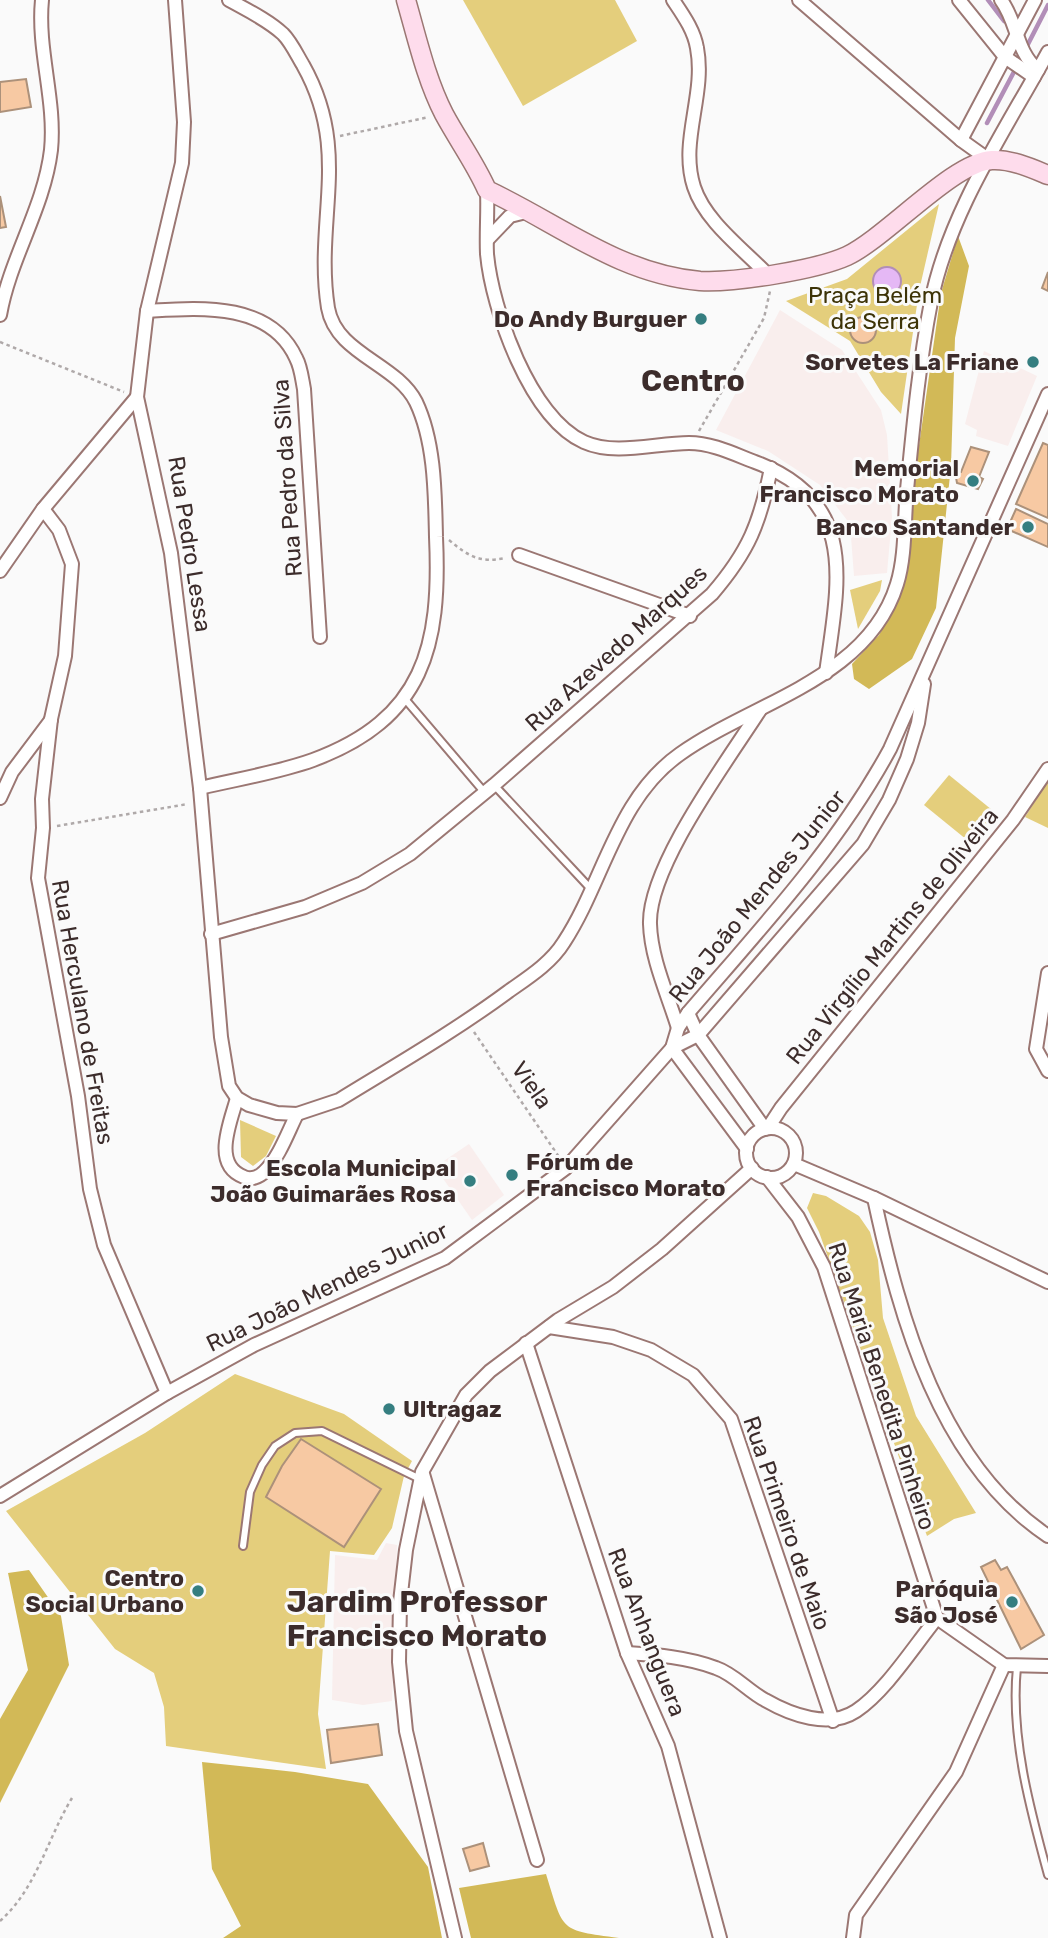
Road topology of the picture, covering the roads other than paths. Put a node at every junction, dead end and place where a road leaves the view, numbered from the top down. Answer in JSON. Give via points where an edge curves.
{"nodes":[{"id":1,"x":42,"y":0,"type":"edge"},
{"id":2,"x":175,"y":0,"type":"edge"},
{"id":3,"x":229,"y":0,"type":"edge"},
{"id":4,"x":406,"y":0,"type":"edge"},
{"id":5,"x":673,"y":0,"type":"edge"},
{"id":6,"x":799,"y":0,"type":"edge"},
{"id":7,"x":959,"y":0,"type":"edge"},
{"id":8,"x":1002,"y":0,"type":"edge"},
{"id":9,"x":1035,"y":0,"type":"edge"},
{"id":10,"x":1017,"y":33,"type":"junction"},
{"id":11,"x":1048,"y":52,"type":"edge"},
{"id":12,"x":1005,"y":57,"type":"junction"},
{"id":13,"x":1036,"y":74,"type":"junction"},
{"id":14,"x":961,"y":140,"type":"junction"},
{"id":15,"x":989,"y":160,"type":"junction"},
{"id":16,"x":1048,"y":175,"type":"edge"},
{"id":17,"x":487,"y":190,"type":"junction"},
{"id":18,"x":532,"y":211,"type":"junction"},
{"id":19,"x":488,"y":239,"type":"junction"},
{"id":20,"x":771,"y":273,"type":"junction"},
{"id":21,"x":2,"y":287,"type":"edge"},
{"id":22,"x":147,"y":311,"type":"junction"},
{"id":23,"x":0,"y":315,"type":"edge"},
{"id":24,"x":1048,"y":394,"type":"edge"},
{"id":25,"x":136,"y":397,"type":"junction"},
{"id":26,"x":771,"y":468,"type":"junction"},
{"id":27,"x":43,"y":509,"type":"junction"},
{"id":28,"x":519,"y":555,"type":"road end"},
{"id":29,"x":2,"y":565,"type":"edge"},
{"id":30,"x":690,"y":616,"type":"junction"},
{"id":31,"x":320,"y":637,"type":"dead end"},
{"id":32,"x":927,"y":666,"type":"junction"},
{"id":33,"x":826,"y":673,"type":"junction"},
{"id":34,"x":405,"y":699,"type":"junction"},
{"id":35,"x":762,"y":707,"type":"junction"},
{"id":36,"x":51,"y":719,"type":"junction"},
{"id":37,"x":1048,"y":769,"type":"edge"},
{"id":38,"x":489,"y":789,"type":"junction"},
{"id":39,"x":201,"y":795,"type":"junction"},
{"id":40,"x":0,"y":798,"type":"edge"},
{"id":41,"x":590,"y":888,"type":"junction"},
{"id":42,"x":211,"y":934,"type":"junction"},
{"id":43,"x":1048,"y":973,"type":"edge"},
{"id":44,"x":688,"y":1013,"type":"junction"},
{"id":45,"x":678,"y":1028,"type":"junction"},
{"id":46,"x":698,"y":1035,"type":"junction"},
{"id":47,"x":672,"y":1048,"type":"junction"},
{"id":48,"x":1048,"y":1071,"type":"edge"},
{"id":49,"x":237,"y":1098,"type":"junction"},
{"id":50,"x":297,"y":1114,"type":"junction"},
{"id":51,"x":766,"y":1129,"type":"junction"},
{"id":52,"x":747,"y":1149,"type":"junction"},
{"id":53,"x":794,"y":1164,"type":"junction"},
{"id":54,"x":752,"y":1168,"type":"junction"},
{"id":55,"x":767,"y":1177,"type":"junction"},
{"id":56,"x":874,"y":1198,"type":"junction"},
{"id":57,"x":1048,"y":1282,"type":"edge"},
{"id":58,"x":550,"y":1327,"type":"junction"},
{"id":59,"x":526,"y":1343,"type":"junction"},
{"id":60,"x":167,"y":1393,"type":"junction"},
{"id":61,"x":421,"y":1475,"type":"junction"},
{"id":62,"x":0,"y":1496,"type":"edge"},
{"id":63,"x":1048,"y":1536,"type":"edge"},
{"id":64,"x":243,"y":1546,"type":"dead end"},
{"id":65,"x":937,"y":1618,"type":"junction"},
{"id":66,"x":627,"y":1653,"type":"junction"},
{"id":67,"x":1011,"y":1666,"type":"junction"},
{"id":68,"x":1048,"y":1666,"type":"edge"},
{"id":69,"x":833,"y":1721,"type":"junction"},
{"id":70,"x":537,"y":1860,"type":"dead end"},
{"id":71,"x":1048,"y":1875,"type":"edge"},
{"id":72,"x":455,"y":1938,"type":"edge"},
{"id":73,"x":720,"y":1938,"type":"edge"},
{"id":74,"x":853,"y":1938,"type":"edge"}],
"edges":[{"from":1,"to":21,"type":"street","via":[[51,150],[38,199]]},
{"from":2,"to":22,"type":"street","name":"Rua Pedro Lessa","via":[[184,122],[182,163]]},
{"from":3,"to":34,"type":"street","via":[[283,34],[313,83],[330,138],[325,232],[328,310],[340,334],[396,377],[415,401],[425,429],[436,526],[437,609],[420,673]]},
{"from":4,"to":17,"type":"main road","via":[[444,113]]},
{"from":5,"to":20,"type":"street","via":[[693,32],[698,50],[688,156],[695,189],[711,215]]},
{"from":6,"to":14,"type":"street"},
{"from":7,"to":12,"type":"street"},
{"from":8,"to":10,"type":"street"},
{"from":9,"to":10,"type":"street"},
{"from":10,"to":12,"type":"street"},
{"from":10,"to":13,"type":"street"},
{"from":11,"to":13,"type":"street"},
{"from":12,"to":13,"type":"street"},
{"from":12,"to":14,"type":"street"},
{"from":13,"to":15,"type":"street"},
{"from":14,"to":15,"type":"street"},
{"from":15,"to":16,"type":"main road","via":[[1007,160]]},
{"from":15,"to":20,"type":"main road","via":[[958,174],[846,256]]},
{"from":15,"to":33,"type":"street","via":[[955,228],[931,303],[898,582],[885,614],[864,641]]},
{"from":17,"to":18,"type":"main road"},
{"from":17,"to":19,"type":"street"},
{"from":18,"to":19,"type":"street","via":[[510,216]]},
{"from":18,"to":20,"type":"main road","via":[[621,262],[668,276],[726,281]]},
{"from":19,"to":26,"type":"street","via":[[492,281],[509,340],[532,391],[568,432],[601,448],[692,443]]},
{"from":21,"to":23,"type":"street"},
{"from":22,"to":25,"type":"street","name":"Rua Pedro Lessa"},
{"from":22,"to":31,"type":"street","name":"Rua Pedro da Silva","via":[[194,308],[238,312],[279,336],[298,360],[304,389]]},
{"from":24,"to":32,"type":"street"},
{"from":25,"to":27,"type":"street"},
{"from":25,"to":39,"type":"street","name":"Rua Pedro Lessa","via":[[171,553]]},
{"from":26,"to":30,"type":"street","name":"Rua Azevedo Marques","via":[[746,550]]},
{"from":26,"to":33,"type":"street","via":[[818,506],[835,545],[836,595]]},
{"from":27,"to":29,"type":"street"},
{"from":27,"to":36,"type":"street","name":"Rua Herculano de Freitas","via":[[59,530],[72,564],[65,656]]},
{"from":28,"to":30,"type":"street"},
{"from":30,"to":38,"type":"street","name":"Rua Azevedo Marques"},
{"from":32,"to":44,"type":"street","name":"Rua João Mendes Junior","via":[[863,800],[810,871]]},
{"from":32,"to":46,"type":"street","name":"Rua João Mendes Junior","via":[[907,759],[863,844]]},
{"from":33,"to":35,"type":"street"},
{"from":34,"to":38,"type":"lane"},
{"from":34,"to":39,"type":"street","via":[[372,730],[311,761]]},
{"from":35,"to":41,"type":"street","via":[[679,755],[654,777],[606,853]]},
{"from":35,"to":45,"type":"street","via":[[676,847],[652,898],[653,951]]},
{"from":36,"to":40,"type":"street","via":[[12,772]]},
{"from":36,"to":60,"type":"street","name":"Rua Herculano de Freitas","via":[[37,878],[78,1096],[90,1189],[104,1245]]},
{"from":37,"to":51,"type":"street","name":"Rua Virgílio Martins de Oliveira","via":[[1013,820]]},
{"from":38,"to":41,"type":"lane"},
{"from":38,"to":42,"type":"street","name":"Rua Azevedo Marques","via":[[410,854],[362,883],[306,907]]},
{"from":39,"to":42,"type":"street","name":"Rua Pedro Lessa"},
{"from":41,"to":50,"type":"street","via":[[564,942],[547,963],[467,1022],[338,1100]]},
{"from":42,"to":49,"type":"street","name":"Rua Pedro Lessa","via":[[221,1037],[229,1086]]},
{"from":43,"to":48,"type":"street","via":[[1036,1049]]},
{"from":44,"to":45,"type":"street","name":"Rua João Mendes Junior"},
{"from":44,"to":46,"type":"street"},
{"from":45,"to":47,"type":"street","name":"Rua João Mendes Junior"},
{"from":46,"to":47,"type":"street","name":"Rua João Mendes Junior"},
{"from":46,"to":51,"type":"street"},
{"from":47,"to":52,"type":"street"},
{"from":47,"to":60,"type":"street","name":"Rua João Mendes Junior","via":[[566,1168],[445,1258],[254,1345]]},
{"from":49,"to":50,"type":"street","via":[[277,1113]]},
{"from":49,"to":50,"type":"street","via":[[225,1144],[226,1160],[245,1178],[256,1178],[265,1171]]},
{"from":51,"to":52,"type":"street","via":[[751,1138]]},
{"from":51,"to":53,"type":"street","via":[[783,1131],[794,1142]]},
{"from":52,"to":54,"type":"street"},
{"from":53,"to":55,"type":"street","via":[[782,1175]]},
{"from":53,"to":56,"type":"street"},
{"from":54,"to":55,"type":"street"},
{"from":54,"to":58,"type":"street","via":[[662,1249]]},
{"from":55,"to":65,"type":"street","name":"Rua Maria Benedita Pinheiro","via":[[798,1217],[824,1267]]},
{"from":56,"to":57,"type":"street"},
{"from":56,"to":63,"type":"street","via":[[910,1336],[953,1431],[986,1482],[1007,1505]]},
{"from":58,"to":59,"type":"street"},
{"from":58,"to":69,"type":"street","name":"Rua Primeiro de Maio","via":[[613,1337],[651,1350],[693,1375],[731,1419]]},
{"from":59,"to":61,"type":"street","via":[[466,1395]]},
{"from":59,"to":66,"type":"street","name":"Rua Anhanguera"},
{"from":60,"to":62,"type":"street","name":"Rua João Mendes Junior"},
{"from":61,"to":64,"type":"lane","via":[[322,1431],[295,1433],[275,1446],[258,1474],[250,1492]]},
{"from":61,"to":70,"type":"street"},
{"from":61,"to":72,"type":"street","via":[[403,1576],[399,1662],[406,1731]]},
{"from":65,"to":67,"type":"street"},
{"from":65,"to":69,"type":"street","via":[[877,1691],[856,1711]]},
{"from":66,"to":69,"type":"street","via":[[702,1663],[720,1669],[765,1701]]},
{"from":66,"to":73,"type":"street","name":"Rua Anhanguera","via":[[668,1746]]},
{"from":67,"to":68,"type":"street"},
{"from":67,"to":71,"type":"lane","via":[[1033,1822]]},
{"from":67,"to":74,"type":"street","via":[[956,1772],[856,1915]]}]}
